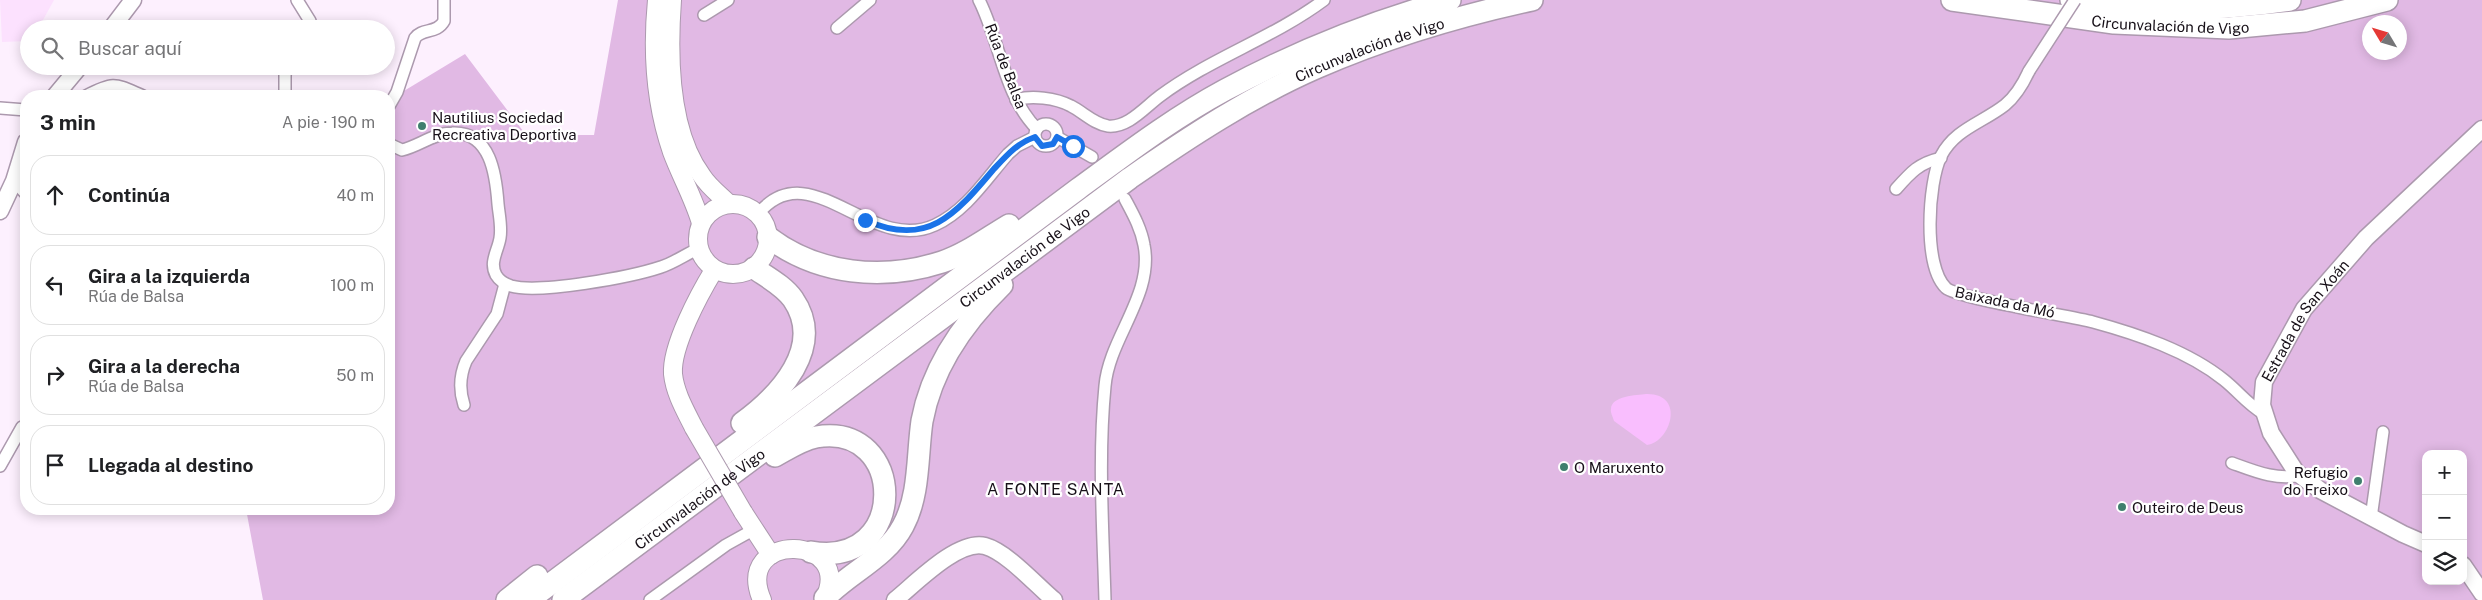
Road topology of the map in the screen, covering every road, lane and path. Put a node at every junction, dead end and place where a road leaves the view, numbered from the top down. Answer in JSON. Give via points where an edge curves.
{"nodes":[{"id":1,"x":132,"y":0,"type":"edge"},
{"id":2,"x":298,"y":0,"type":"edge"},
{"id":3,"x":444,"y":0,"type":"edge"},
{"id":4,"x":657,"y":0,"type":"edge"},
{"id":5,"x":672,"y":0,"type":"edge"},
{"id":6,"x":728,"y":0,"type":"edge"},
{"id":7,"x":870,"y":0,"type":"edge"},
{"id":8,"x":979,"y":0,"type":"edge"},
{"id":9,"x":1324,"y":0,"type":"edge"},
{"id":10,"x":1450,"y":0,"type":"edge"},
{"id":11,"x":1532,"y":0,"type":"edge"},
{"id":12,"x":1952,"y":0,"type":"edge"},
{"id":13,"x":2071,"y":0,"type":"edge"},
{"id":14,"x":2075,"y":0,"type":"edge"},
{"id":15,"x":2290,"y":0,"type":"edge"},
{"id":16,"x":2387,"y":0,"type":"edge"},
{"id":17,"x":704,"y":15,"type":"dead end"},
{"id":18,"x":118,"y":20,"type":"edge"},
{"id":19,"x":308,"y":20,"type":"edge"},
{"id":20,"x":837,"y":28,"type":"dead end"},
{"id":21,"x":72,"y":75,"type":"edge"},
{"id":22,"x":285,"y":75,"type":"edge"},
{"id":23,"x":60,"y":90,"type":"edge"},
{"id":24,"x":100,"y":90,"type":"edge"},
{"id":25,"x":122,"y":90,"type":"edge"},
{"id":26,"x":285,"y":90,"type":"edge"},
{"id":27,"x":395,"y":96,"type":"edge"},
{"id":28,"x":1016,"y":100,"type":"junction"},
{"id":29,"x":0,"y":108,"type":"edge"},
{"id":30,"x":20,"y":110,"type":"edge"},
{"id":31,"x":2482,"y":129,"type":"edge"},
{"id":32,"x":1036,"y":133,"type":"junction"},
{"id":33,"x":1156,"y":133,"type":"junction"},
{"id":34,"x":1057,"y":137,"type":"junction"},
{"id":35,"x":395,"y":147,"type":"edge"},
{"id":36,"x":1092,"y":158,"type":"dead end"},
{"id":37,"x":1941,"y":158,"type":"junction"},
{"id":38,"x":20,"y":162,"type":"edge"},
{"id":39,"x":14,"y":181,"type":"junction"},
{"id":40,"x":20,"y":188,"type":"edge"},
{"id":41,"x":1896,"y":189,"type":"dead end"},
{"id":42,"x":1125,"y":199,"type":"dead end"},
{"id":43,"x":729,"y":204,"type":"junction"},
{"id":44,"x":0,"y":211,"type":"edge"},
{"id":45,"x":758,"y":214,"type":"junction"},
{"id":46,"x":701,"y":223,"type":"junction"},
{"id":47,"x":768,"y":237,"type":"junction"},
{"id":48,"x":698,"y":249,"type":"junction"},
{"id":49,"x":1028,"y":253,"type":"junction"},
{"id":50,"x":754,"y":268,"type":"junction"},
{"id":51,"x":714,"y":270,"type":"junction"},
{"id":52,"x":505,"y":284,"type":"junction"},
{"id":53,"x":464,"y":404,"type":"dead end"},
{"id":54,"x":2264,"y":414,"type":"junction"},
{"id":55,"x":20,"y":431,"type":"edge"},
{"id":56,"x":2383,"y":432,"type":"dead end"},
{"id":57,"x":2232,"y":463,"type":"dead end"},
{"id":58,"x":0,"y":466,"type":"edge"},
{"id":59,"x":2301,"y":475,"type":"junction"},
{"id":60,"x":2371,"y":518,"type":"junction"},
{"id":61,"x":753,"y":530,"type":"junction"},
{"id":62,"x":2422,"y":542,"type":"edge"},
{"id":63,"x":634,"y":547,"type":"junction"},
{"id":64,"x":811,"y":552,"type":"junction"},
{"id":65,"x":771,"y":555,"type":"junction"},
{"id":66,"x":2467,"y":571,"type":"edge"},
{"id":67,"x":2482,"y":594,"type":"edge"},
{"id":68,"x":825,"y":599,"type":"edge"},
{"id":69,"x":507,"y":600,"type":"edge"},
{"id":70,"x":529,"y":600,"type":"edge"},
{"id":71,"x":563,"y":600,"type":"edge"},
{"id":72,"x":650,"y":600,"type":"edge"},
{"id":73,"x":762,"y":600,"type":"edge"},
{"id":74,"x":895,"y":600,"type":"edge"},
{"id":75,"x":1054,"y":600,"type":"edge"},
{"id":76,"x":1105,"y":600,"type":"edge"}],
"edges":[{"from":1,"to":18,"type":"street"},
{"from":2,"to":19,"type":"street"},
{"from":3,"to":27,"type":"street","via":[[444,21],[437,29],[422,32],[415,38]]},
{"from":4,"to":46,"type":"main road","via":[[654,48],[662,119]]},
{"from":5,"to":43,"type":"main road","via":[[670,56],[675,103],[683,136],[702,177]]},
{"from":6,"to":17,"type":"street"},
{"from":7,"to":20,"type":"street"},
{"from":8,"to":28,"type":"street","name":"Rúa de Balsa"},
{"from":9,"to":28,"type":"street","via":[[1270,34],[1178,83],[1121,124],[1108,126],[1097,122],[1060,101],[1026,97]]},
{"from":10,"to":33,"type":"highway","name":"Circunvalación de Vigo","via":[[1396,16],[1321,45],[1225,90]]},
{"from":11,"to":49,"type":"highway","name":"Circunvalación de Vigo","via":[[1435,24],[1315,68],[1260,96],[1167,152]]},
{"from":12,"to":16,"type":"highway","name":"Circunvalación de Vigo","via":[[2114,22],[2229,28],[2305,21]]},
{"from":13,"to":15,"type":"highway","name":"Circunvalación de Vigo","via":[[2179,7],[2242,6]]},
{"from":14,"to":37,"type":"street","name":"Baixada da Mó","bridge":true,"via":[[2011,99],[1959,133],[1949,142]]},
{"from":21,"to":23,"type":"street"},
{"from":22,"to":26,"type":"street"},
{"from":24,"to":25,"type":"street","via":[[112,85]]},
{"from":28,"to":32,"type":"street","name":"Rúa de Balsa"},
{"from":29,"to":30,"type":"street"},
{"from":31,"to":54,"type":"street","name":"Estrada de San Xoán","via":[[2366,238],[2304,309],[2264,382]]},
{"from":32,"to":34,"type":"street","via":[[1043,124],[1052,126]]},
{"from":32,"to":34,"type":"street","via":[[1038,144],[1046,147]]},
{"from":32,"to":45,"type":"street","via":[[1008,154],[950,217],[917,231],[885,228],[802,192],[780,195]]},
{"from":33,"to":47,"type":"highway","via":[[1135,139],[1114,152],[971,249],[918,268],[871,273],[849,271],[808,260]]},
{"from":33,"to":70,"type":"highway","name":"Circunvalación de Vigo"},
{"from":34,"to":36,"type":"street"},
{"from":35,"to":52,"type":"street","via":[[402,150],[454,132],[471,137],[484,148],[496,176],[501,230],[494,268]]},
{"from":37,"to":41,"type":"street","via":[[1925,161]]},
{"from":37,"to":54,"type":"street","name":"Baixada da Mó","via":[[1931,190],[1930,227],[1939,277],[1949,290],[1958,295],[2055,313],[2141,337],[2191,360],[2224,380],[2242,399]]},
{"from":38,"to":39,"type":"street"},
{"from":39,"to":40,"type":"street"},
{"from":39,"to":44,"type":"street"},
{"from":42,"to":76,"type":"street","via":[[1139,227],[1145,246],[1145,261],[1140,287],[1114,350],[1105,386],[1100,497]]},
{"from":43,"to":45,"type":"main road","via":[[746,206]]},
{"from":43,"to":46,"type":"main road","via":[[712,210]]},
{"from":45,"to":47,"type":"main road","via":[[767,228]]},
{"from":46,"to":48,"type":"main road"},
{"from":47,"to":50,"type":"main road","via":[[767,249]]},
{"from":48,"to":51,"type":"main road"},
{"from":48,"to":52,"type":"street","via":[[666,265],[620,278],[558,286],[516,287]]},
{"from":49,"to":63,"type":"highway","name":"Circunvalación de Vigo"},
{"from":49,"to":68,"type":"highway","via":[[962,330],[936,373],[922,421],[915,482],[904,525],[891,544],[839,584]]},
{"from":50,"to":51,"type":"main road","via":[[734,275]]},
{"from":50,"to":69,"type":"highway","via":[[790,295],[802,319],[802,350],[786,382],[755,414]]},
{"from":51,"to":61,"type":"main road","bridge":true,"via":[[684,331],[673,372],[676,390],[694,428]]},
{"from":52,"to":53,"type":"street","via":[[497,314],[462,370]]},
{"from":54,"to":59,"type":"street","name":"Estrada de San Xoán","via":[[2278,446]]},
{"from":55,"to":58,"type":"street"},
{"from":56,"to":60,"type":"street"},
{"from":57,"to":59,"type":"street","via":[[2281,477]]},
{"from":59,"to":60,"type":"street","name":"Estrada de San Xoán","via":[[2320,490]]},
{"from":60,"to":62,"type":"street","name":"Estrada de San Xoán"},
{"from":61,"to":65,"type":"main road"},
{"from":61,"to":72,"type":"street","via":[[726,545]]},
{"from":63,"to":64,"type":"highway","via":[[664,535],[798,442],[828,436],[848,439],[869,452],[880,468],[886,488],[883,513],[872,534],[851,549],[825,554]]},
{"from":63,"to":71,"type":"highway","name":"Circunvalación de Vigo"},
{"from":64,"to":65,"type":"main road","via":[[794,547]]},
{"from":64,"to":68,"type":"main road","via":[[826,568],[829,583]]},
{"from":65,"to":73,"type":"main road","via":[[762,566],[758,579]]},
{"from":66,"to":67,"type":"street"},
{"from":74,"to":75,"type":"street","via":[[958,550],[979,545],[1003,556]]}]}
